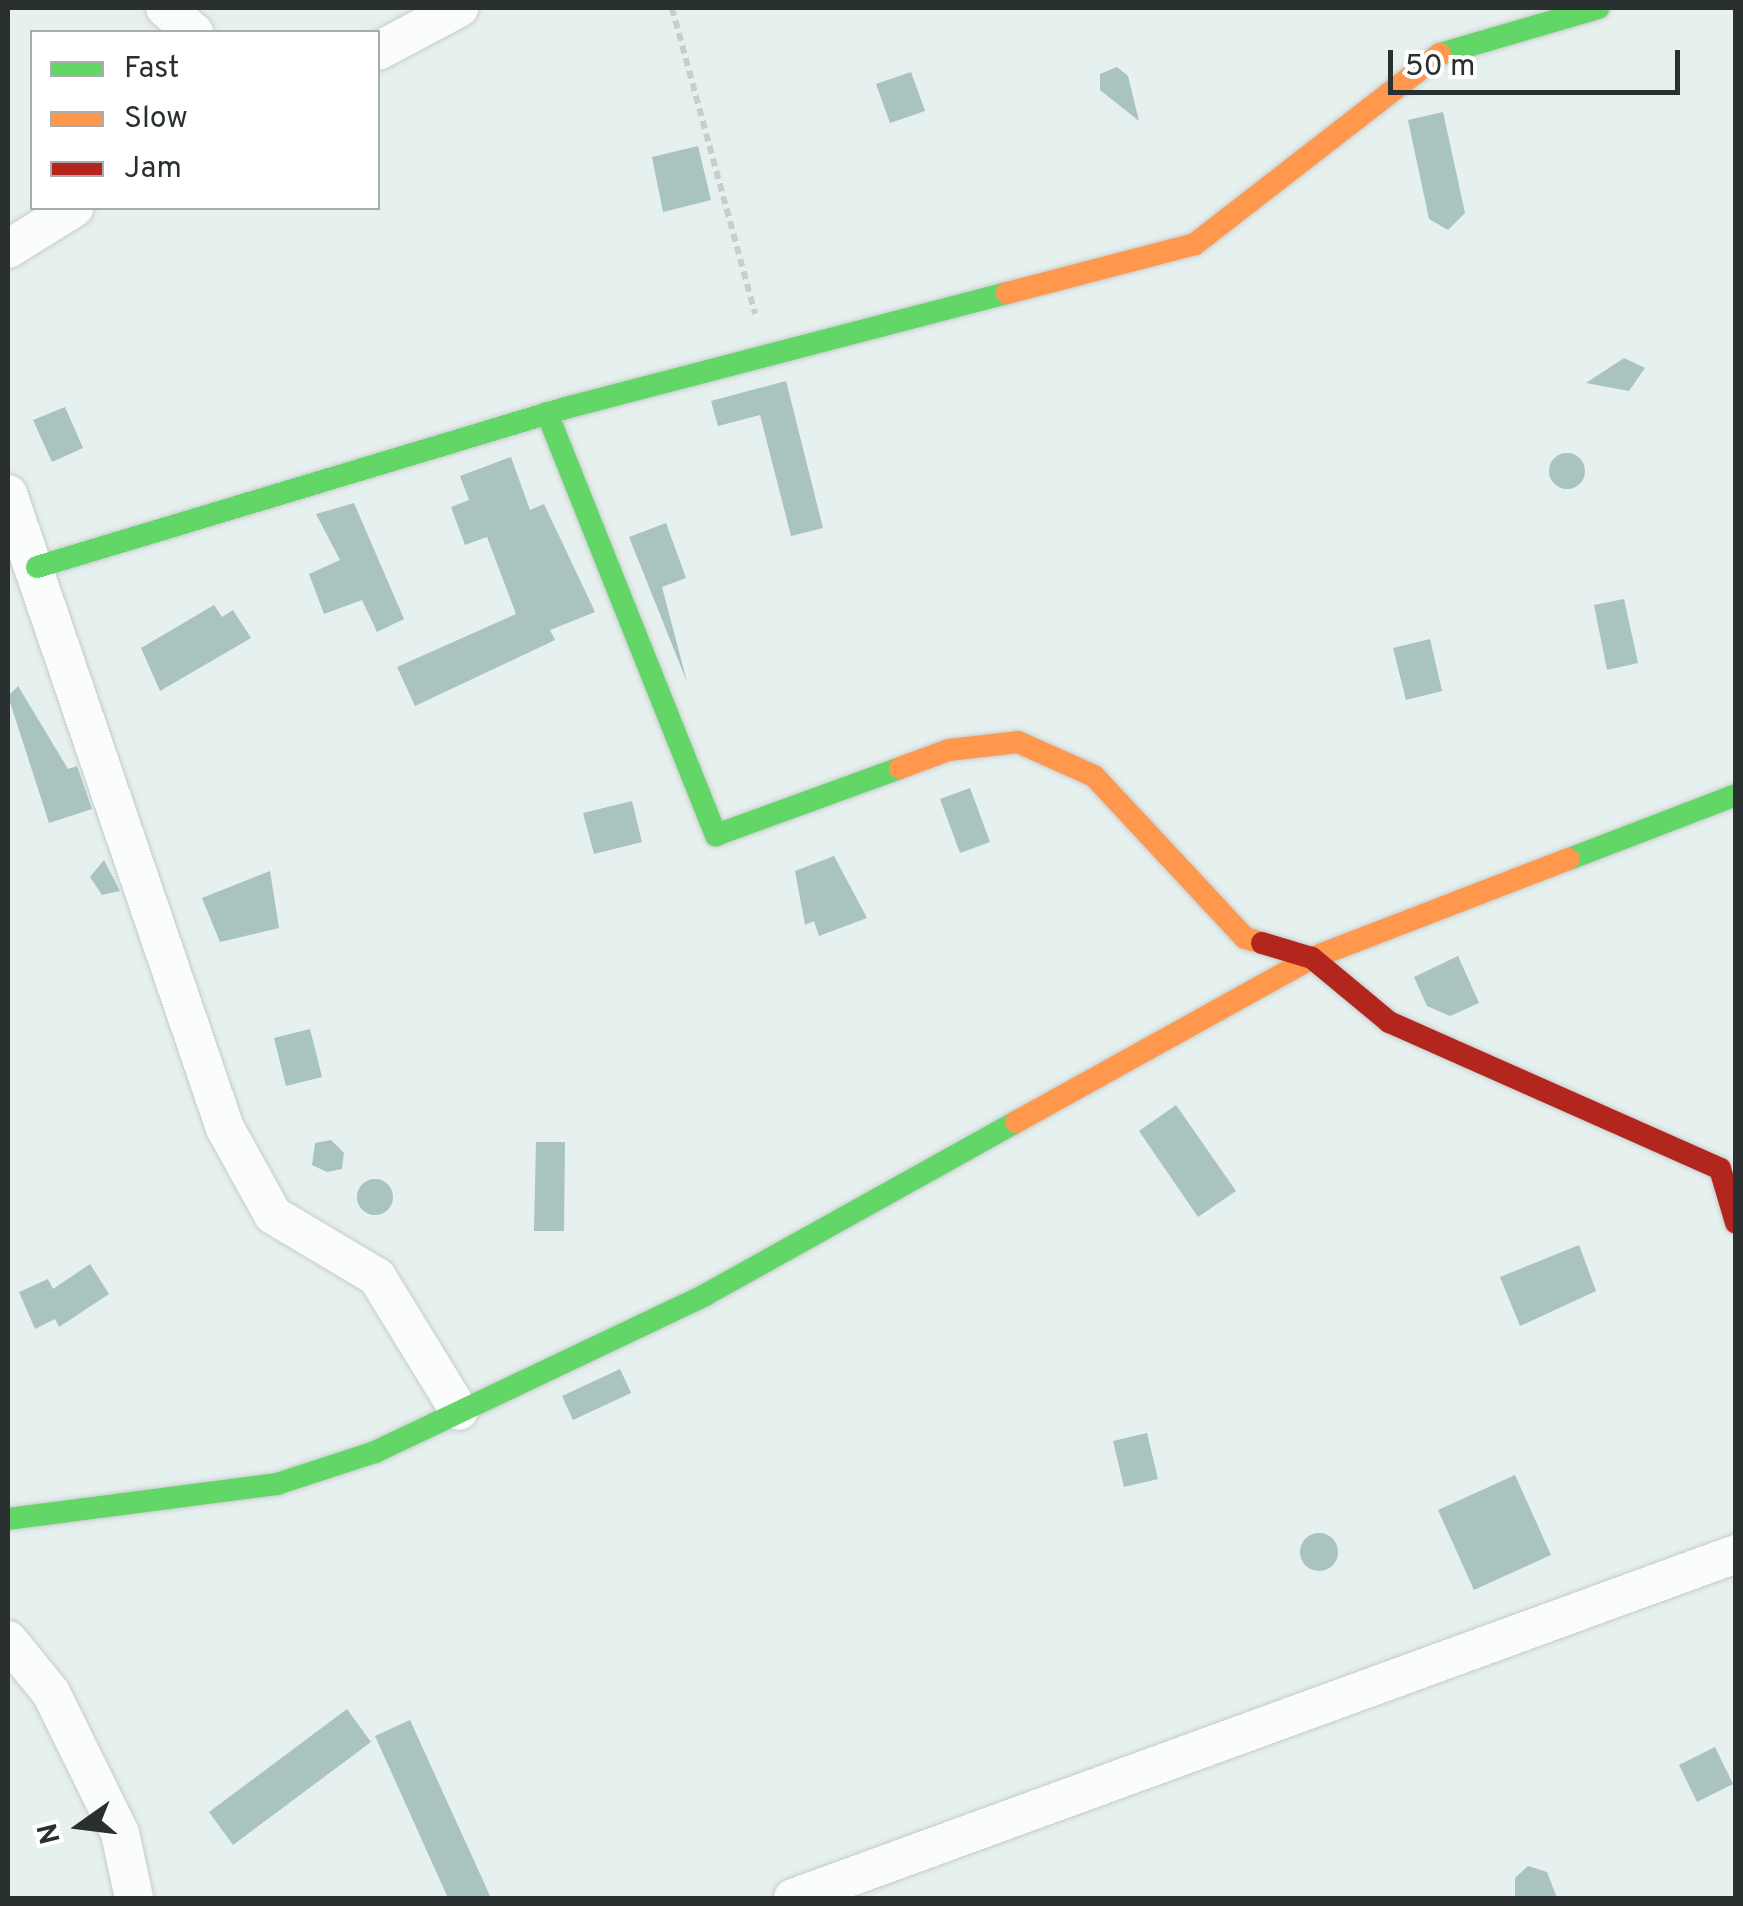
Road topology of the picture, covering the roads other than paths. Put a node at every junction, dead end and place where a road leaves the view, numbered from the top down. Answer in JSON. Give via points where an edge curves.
{"nodes":[{"id":1,"x":166,"y":8,"type":"edge"},
{"id":2,"x":459,"y":8,"type":"edge"},
{"id":3,"x":1598,"y":8,"type":"edge"},
{"id":4,"x":192,"y":30,"type":"edge"},
{"id":5,"x":380,"y":50,"type":"edge"},
{"id":6,"x":71,"y":210,"type":"edge"},
{"id":7,"x":8,"y":249,"type":"edge"},
{"id":8,"x":547,"y":414,"type":"junction"},
{"id":9,"x":8,"y":494,"type":"edge"},
{"id":10,"x":36,"y":567,"type":"junction"},
{"id":11,"x":1736,"y":795,"type":"edge"},
{"id":12,"x":1312,"y":958,"type":"junction"},
{"id":13,"x":1736,"y":1224,"type":"edge"},
{"id":14,"x":459,"y":1412,"type":"junction"},
{"id":15,"x":8,"y":1519,"type":"edge"},
{"id":16,"x":1736,"y":1554,"type":"edge"},
{"id":17,"x":8,"y":1640,"type":"edge"},
{"id":18,"x":134,"y":1898,"type":"edge"},
{"id":19,"x":793,"y":1898,"type":"edge"}],
"edges":[{"from":1,"to":4,"type":"street"},
{"from":2,"to":5,"type":"street"},
{"from":3,"to":8,"type":"street","via":[[1440,54],[1195,244]]},
{"from":6,"to":7,"type":"street"},
{"from":8,"to":10,"type":"street"},
{"from":8,"to":12,"type":"street","via":[[716,835],[949,750],[1018,742],[1094,776],[1245,938]]},
{"from":9,"to":10,"type":"street"},
{"from":10,"to":14,"type":"street","via":[[225,1128],[273,1215],[377,1277]]},
{"from":11,"to":12,"type":"street"},
{"from":12,"to":13,"type":"street","via":[[1389,1022],[1720,1170]]},
{"from":12,"to":14,"type":"street","via":[[705,1294]]},
{"from":14,"to":15,"type":"street","via":[[375,1452],[276,1484]]},
{"from":16,"to":19,"type":"street"},
{"from":17,"to":18,"type":"street","via":[[51,1693],[120,1833]]}]}
